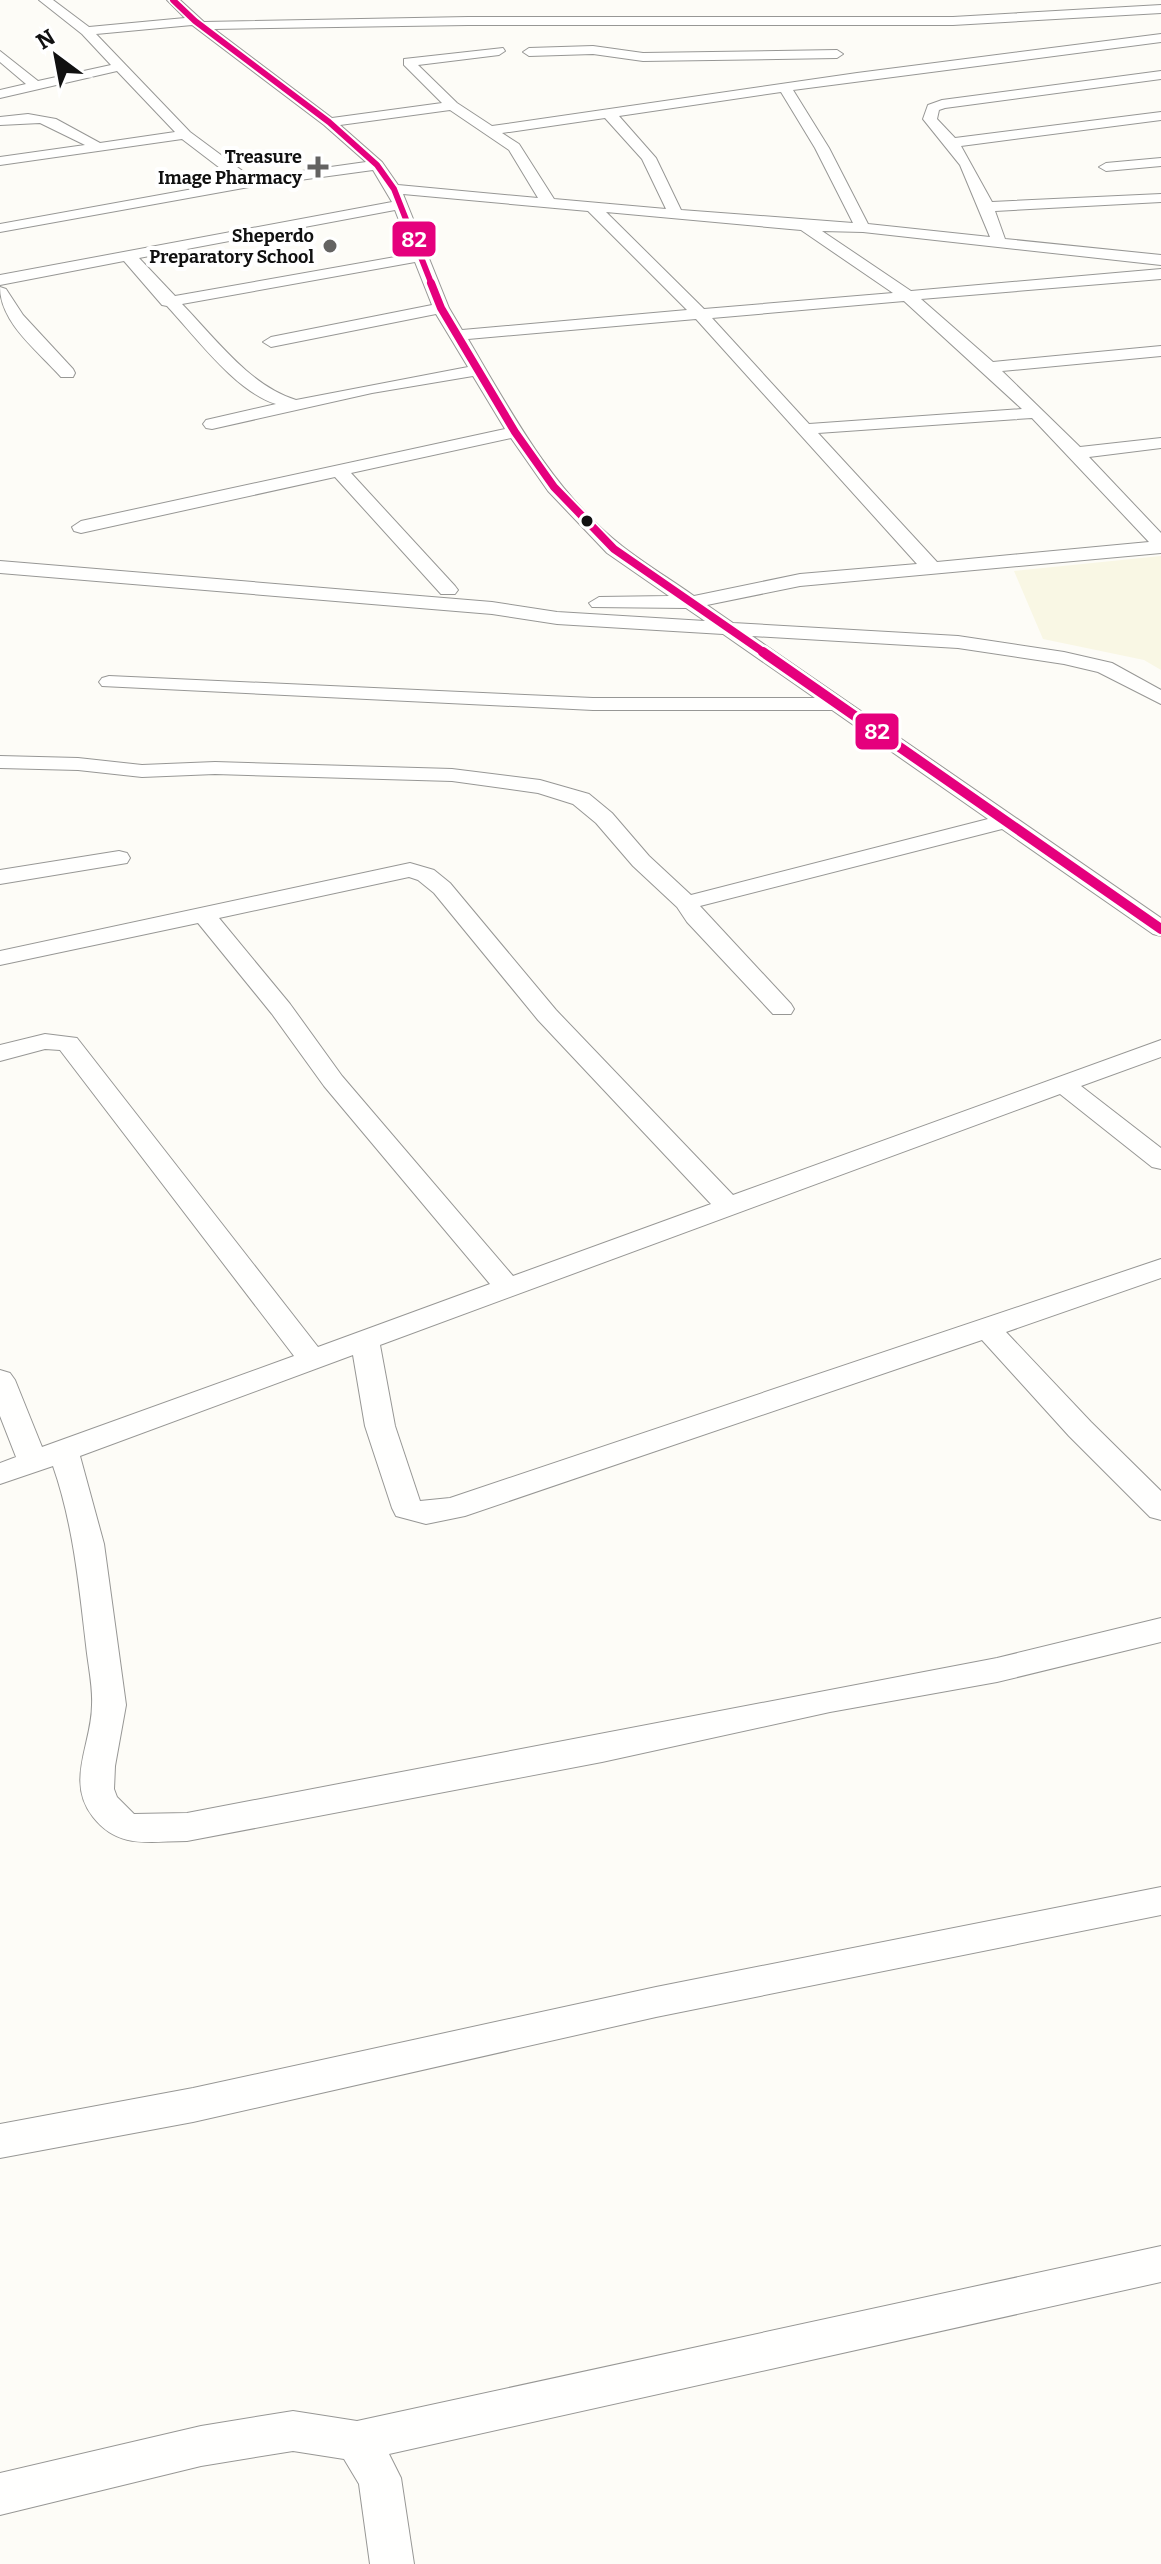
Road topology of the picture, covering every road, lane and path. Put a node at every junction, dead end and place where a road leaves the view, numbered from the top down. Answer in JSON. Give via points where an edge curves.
{"nodes":[{"id":1,"x":45,"y":0,"type":"edge"},
{"id":2,"x":173,"y":0,"type":"edge"},
{"id":3,"x":825,"y":7,"type":"dead end"},
{"id":4,"x":1161,"y":9,"type":"edge"},
{"id":5,"x":1140,"y":10,"type":"junction"},
{"id":6,"x":199,"y":24,"type":"junction"},
{"id":7,"x":1161,"y":25,"type":"edge"},
{"id":8,"x":86,"y":31,"type":"junction"},
{"id":9,"x":584,"y":36,"type":"junction"},
{"id":10,"x":825,"y":38,"type":"junction"},
{"id":11,"x":1161,"y":38,"type":"edge"},
{"id":12,"x":499,"y":51,"type":"dead end"},
{"id":13,"x":529,"y":52,"type":"dead end"},
{"id":14,"x":0,"y":55,"type":"edge"},
{"id":15,"x":950,"y":65,"type":"junction"},
{"id":16,"x":118,"y":67,"type":"junction"},
{"id":17,"x":1161,"y":75,"type":"edge"},
{"id":18,"x":857,"y":77,"type":"junction"},
{"id":19,"x":36,"y":86,"type":"junction"},
{"id":20,"x":785,"y":88,"type":"junction"},
{"id":21,"x":0,"y":94,"type":"edge"},
{"id":22,"x":1016,"y":95,"type":"junction"},
{"id":23,"x":452,"y":106,"type":"junction"},
{"id":24,"x":609,"y":114,"type":"junction"},
{"id":25,"x":1161,"y":116,"type":"edge"},
{"id":26,"x":0,"y":121,"type":"edge"},
{"id":27,"x":329,"y":122,"type":"junction"},
{"id":28,"x":487,"y":131,"type":"junction"},
{"id":29,"x":185,"y":135,"type":"junction"},
{"id":30,"x":952,"y":143,"type":"junction"},
{"id":31,"x":96,"y":146,"type":"junction"},
{"id":32,"x":0,"y":161,"type":"edge"},
{"id":33,"x":1161,"y":162,"type":"edge"},
{"id":34,"x":377,"y":165,"type":"junction"},
{"id":35,"x":1106,"y":167,"type":"dead end"},
{"id":36,"x":249,"y":183,"type":"junction"},
{"id":37,"x":397,"y":197,"type":"junction"},
{"id":38,"x":1161,"y":198,"type":"edge"},
{"id":39,"x":549,"y":203,"type":"junction"},
{"id":40,"x":592,"y":207,"type":"junction"},
{"id":41,"x":987,"y":207,"type":"junction"},
{"id":42,"x":0,"y":212,"type":"edge"},
{"id":43,"x":674,"y":212,"type":"junction"},
{"id":44,"x":7,"y":226,"type":"edge"},
{"id":45,"x":805,"y":226,"type":"junction"},
{"id":46,"x":863,"y":228,"type":"junction"},
{"id":47,"x":999,"y":242,"type":"junction"},
{"id":48,"x":127,"y":255,"type":"junction"},
{"id":49,"x":420,"y":257,"type":"junction"},
{"id":50,"x":1161,"y":260,"type":"edge"},
{"id":51,"x":1161,"y":274,"type":"edge"},
{"id":52,"x":0,"y":280,"type":"edge"},
{"id":53,"x":0,"y":292,"type":"edge"},
{"id":54,"x":906,"y":295,"type":"junction"},
{"id":55,"x":168,"y":302,"type":"junction"},
{"id":56,"x":441,"y":308,"type":"junction"},
{"id":57,"x":698,"y":312,"type":"junction"},
{"id":58,"x":457,"y":335,"type":"junction"},
{"id":59,"x":271,"y":342,"type":"dead end"},
{"id":60,"x":1161,"y":351,"type":"edge"},
{"id":61,"x":987,"y":367,"type":"junction"},
{"id":62,"x":477,"y":370,"type":"junction"},
{"id":63,"x":67,"y":373,"type":"dead end"},
{"id":64,"x":295,"y":405,"type":"junction"},
{"id":65,"x":1034,"y":413,"type":"junction"},
{"id":66,"x":212,"y":424,"type":"dead end"},
{"id":67,"x":805,"y":429,"type":"junction"},
{"id":68,"x":515,"y":432,"type":"junction"},
{"id":69,"x":1161,"y":443,"type":"edge"},
{"id":70,"x":1075,"y":453,"type":"junction"},
{"id":71,"x":338,"y":470,"type":"junction"},
{"id":72,"x":81,"y":527,"type":"dead end"},
{"id":73,"x":1161,"y":545,"type":"edge"},
{"id":74,"x":0,"y":555,"type":"edge"},
{"id":75,"x":0,"y":567,"type":"edge"},
{"id":76,"x":931,"y":567,"type":"junction"},
{"id":77,"x":448,"y":590,"type":"junction"},
{"id":78,"x":691,"y":602,"type":"junction"},
{"id":79,"x":724,"y":626,"type":"junction"},
{"id":80,"x":109,"y":682,"type":"dead end"},
{"id":81,"x":1161,"y":698,"type":"edge"},
{"id":82,"x":840,"y":704,"type":"junction"},
{"id":83,"x":0,"y":762,"type":"edge"},
{"id":84,"x":1005,"y":821,"type":"junction"},
{"id":85,"x":119,"y":858,"type":"dead end"},
{"id":86,"x":0,"y":877,"type":"edge"},
{"id":87,"x":686,"y":903,"type":"junction"},
{"id":88,"x":203,"y":914,"type":"junction"},
{"id":89,"x":1161,"y":929,"type":"edge"},
{"id":90,"x":0,"y":958,"type":"edge"},
{"id":91,"x":782,"y":1009,"type":"dead end"},
{"id":92,"x":1161,"y":1048,"type":"edge"},
{"id":93,"x":0,"y":1053,"type":"edge"},
{"id":94,"x":1063,"y":1084,"type":"junction"},
{"id":95,"x":1161,"y":1161,"type":"edge"},
{"id":96,"x":729,"y":1207,"type":"junction"},
{"id":97,"x":1161,"y":1268,"type":"edge"},
{"id":98,"x":508,"y":1288,"type":"junction"},
{"id":99,"x":988,"y":1329,"type":"junction"},
{"id":100,"x":365,"y":1340,"type":"junction"},
{"id":101,"x":312,"y":1359,"type":"junction"},
{"id":102,"x":0,"y":1380,"type":"edge"},
{"id":103,"x":48,"y":1456,"type":"junction"},
{"id":104,"x":0,"y":1474,"type":"edge"},
{"id":105,"x":1161,"y":1509,"type":"edge"},
{"id":106,"x":1161,"y":1630,"type":"edge"},
{"id":107,"x":1161,"y":1901,"type":"edge"},
{"id":108,"x":0,"y":2141,"type":"edge"},
{"id":109,"x":1161,"y":2264,"type":"edge"},
{"id":110,"x":357,"y":2441,"type":"junction"},
{"id":111,"x":0,"y":2494,"type":"edge"},
{"id":112,"x":392,"y":2564,"type":"edge"}],
"edges":[{"from":1,"to":8,"type":"street"},
{"from":2,"to":6,"type":"street"},
{"from":3,"to":10,"type":"street"},
{"from":4,"to":5,"type":"street"},
{"from":5,"to":7,"type":"street"},
{"from":5,"to":10,"type":"street","via":[[951,16]]},
{"from":6,"to":8,"type":"street"},
{"from":6,"to":9,"type":"street","via":[[372,17]]},
{"from":6,"to":27,"type":"street"},
{"from":8,"to":16,"type":"street"},
{"from":9,"to":10,"type":"street","via":[[696,15]]},
{"from":9,"to":10,"type":"street","via":[[643,57]]},
{"from":9,"to":13,"type":"street"},
{"from":10,"to":18,"type":"street"},
{"from":11,"to":15,"type":"street"},
{"from":12,"to":23,"type":"street","via":[[408,62]]},
{"from":14,"to":19,"type":"street"},
{"from":15,"to":18,"type":"street"},
{"from":15,"to":22,"type":"street"},
{"from":16,"to":19,"type":"street"},
{"from":16,"to":29,"type":"street"},
{"from":17,"to":22,"type":"street"},
{"from":18,"to":20,"type":"street"},
{"from":19,"to":21,"type":"street"},
{"from":20,"to":24,"type":"street"},
{"from":20,"to":46,"type":"street"},
{"from":22,"to":30,"type":"street","via":[[936,106],[930,119]]},
{"from":23,"to":27,"type":"street"},
{"from":23,"to":28,"type":"street"},
{"from":24,"to":28,"type":"street"},
{"from":24,"to":43,"type":"street","via":[[645,151]]},
{"from":25,"to":30,"type":"street"},
{"from":26,"to":31,"type":"street","via":[[39,117],[64,125]]},
{"from":27,"to":34,"type":"street"},
{"from":28,"to":39,"type":"street","via":[[514,147]]},
{"from":29,"to":31,"type":"street"},
{"from":29,"to":36,"type":"street"},
{"from":30,"to":41,"type":"street"},
{"from":31,"to":32,"type":"street"},
{"from":33,"to":35,"type":"street"},
{"from":34,"to":36,"type":"street"},
{"from":34,"to":37,"type":"street"},
{"from":36,"to":44,"type":"street"},
{"from":37,"to":39,"type":"street"},
{"from":37,"to":48,"type":"street"},
{"from":37,"to":49,"type":"street"},
{"from":38,"to":41,"type":"street"},
{"from":39,"to":40,"type":"street"},
{"from":40,"to":43,"type":"street"},
{"from":40,"to":57,"type":"street"},
{"from":41,"to":47,"type":"street"},
{"from":42,"to":44,"type":"street"},
{"from":43,"to":45,"type":"street"},
{"from":45,"to":46,"type":"street"},
{"from":45,"to":54,"type":"street"},
{"from":46,"to":47,"type":"street"},
{"from":47,"to":50,"type":"street"},
{"from":48,"to":52,"type":"street"},
{"from":48,"to":55,"type":"street"},
{"from":49,"to":55,"type":"street"},
{"from":49,"to":56,"type":"street"},
{"from":51,"to":54,"type":"street"},
{"from":53,"to":63,"type":"street"},
{"from":54,"to":57,"type":"street"},
{"from":54,"to":61,"type":"street"},
{"from":55,"to":64,"type":"street","via":[[234,368],[270,397]]},
{"from":56,"to":58,"type":"street"},
{"from":56,"to":59,"type":"street"},
{"from":57,"to":58,"type":"street"},
{"from":57,"to":67,"type":"street"},
{"from":58,"to":62,"type":"street"},
{"from":60,"to":61,"type":"street"},
{"from":61,"to":65,"type":"street"},
{"from":62,"to":64,"type":"street"},
{"from":62,"to":68,"type":"street"},
{"from":64,"to":66,"type":"street"},
{"from":65,"to":67,"type":"street"},
{"from":65,"to":70,"type":"street"},
{"from":67,"to":76,"type":"street"},
{"from":68,"to":71,"type":"street"},
{"from":68,"to":78,"type":"street","via":[[581,518],[614,549]]},
{"from":69,"to":70,"type":"street"},
{"from":70,"to":73,"type":"street"},
{"from":71,"to":72,"type":"street"},
{"from":71,"to":77,"type":"street"},
{"from":73,"to":76,"type":"street"},
{"from":74,"to":77,"type":"street"},
{"from":75,"to":79,"type":"street","via":[[492,608],[557,618]]},
{"from":76,"to":78,"type":"street","via":[[800,580]]},
{"from":77,"to":78,"type":"street","via":[[612,604]]},
{"from":78,"to":79,"type":"street"},
{"from":79,"to":81,"type":"street","via":[[958,642],[1064,658],[1105,667]]},
{"from":79,"to":82,"type":"street"},
{"from":80,"to":82,"type":"street","via":[[593,704]]},
{"from":82,"to":84,"type":"street"},
{"from":83,"to":87,"type":"street","via":[[142,771],[452,775],[540,787],[593,808]]},
{"from":84,"to":87,"type":"street"},
{"from":84,"to":89,"type":"street"},
{"from":85,"to":86,"type":"street"},
{"from":87,"to":91,"type":"street"},
{"from":88,"to":90,"type":"street"},
{"from":88,"to":96,"type":"street","via":[[410,870],[426,875],[547,1015]]},
{"from":88,"to":98,"type":"street","via":[[333,1081]]},
{"from":92,"to":94,"type":"street"},
{"from":93,"to":101,"type":"street","via":[[45,1041],[68,1043]]},
{"from":94,"to":95,"type":"street"},
{"from":94,"to":96,"type":"street"},
{"from":96,"to":98,"type":"street"},
{"from":97,"to":99,"type":"street"},
{"from":98,"to":100,"type":"street"},
{"from":99,"to":100,"type":"street","via":[[426,1513],[407,1508],[380,1426]]},
{"from":99,"to":105,"type":"street"},
{"from":100,"to":101,"type":"street"},
{"from":101,"to":103,"type":"street"},
{"from":102,"to":103,"type":"street"},
{"from":103,"to":104,"type":"street"},
{"from":103,"to":106,"type":"street","via":[[75,1482],[83,1518],[109,1705],[95,1772],[100,1801],[126,1828],[187,1827],[602,1749],[997,1670]]},
{"from":107,"to":108,"type":"street"},
{"from":109,"to":110,"type":"street"},
{"from":110,"to":111,"type":"street","via":[[293,2431],[201,2446]]},
{"from":110,"to":112,"type":"street","via":[[380,2478]]}]}
